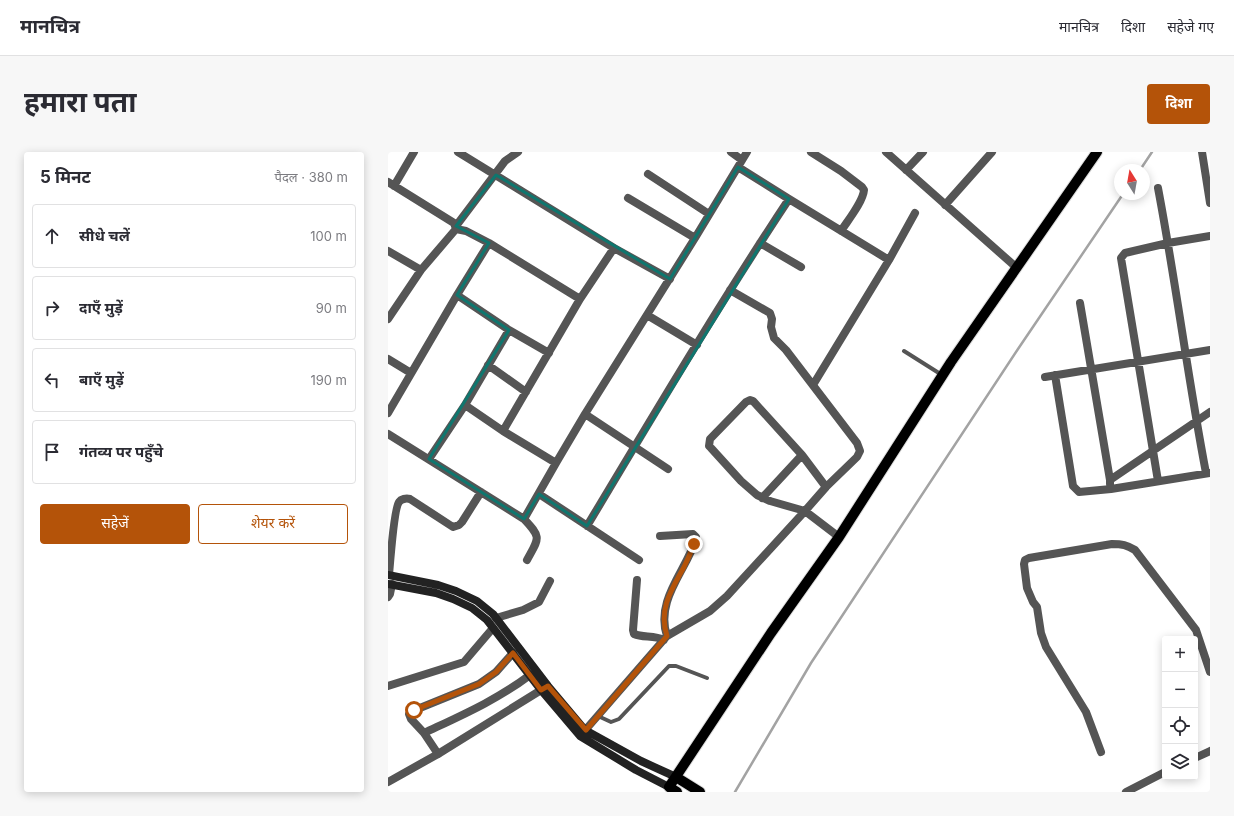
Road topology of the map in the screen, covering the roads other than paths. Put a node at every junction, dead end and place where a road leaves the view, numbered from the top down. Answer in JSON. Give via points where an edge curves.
{"nodes":[{"id":1,"x":414,"y":152,"type":"edge"},
{"id":2,"x":458,"y":152,"type":"edge"},
{"id":3,"x":518,"y":152,"type":"edge"},
{"id":4,"x":731,"y":152,"type":"edge"},
{"id":5,"x":747,"y":152,"type":"edge"},
{"id":6,"x":811,"y":152,"type":"edge"},
{"id":7,"x":886,"y":152,"type":"edge"},
{"id":8,"x":923,"y":152,"type":"edge"},
{"id":9,"x":992,"y":152,"type":"edge"},
{"id":10,"x":1097,"y":152,"type":"edge"},
{"id":11,"x":1202,"y":152,"type":"edge"},
{"id":12,"x":740,"y":163,"type":"junction"},
{"id":13,"x":906,"y":170,"type":"junction"},
{"id":14,"x":648,"y":174,"type":"dead end"},
{"id":15,"x":496,"y":175,"type":"junction"},
{"id":16,"x":391,"y":184,"type":"edge"},
{"id":17,"x":1158,"y":188,"type":"dead end"},
{"id":18,"x":628,"y":198,"type":"dead end"},
{"id":19,"x":789,"y":199,"type":"junction"},
{"id":20,"x":1210,"y":203,"type":"edge"},
{"id":21,"x":946,"y":205,"type":"junction"},
{"id":22,"x":915,"y":213,"type":"dead end"},
{"id":23,"x":710,"y":214,"type":"junction"},
{"id":24,"x":456,"y":227,"type":"junction"},
{"id":25,"x":841,"y":231,"type":"junction"},
{"id":26,"x":1210,"y":236,"type":"edge"},
{"id":27,"x":695,"y":238,"type":"junction"},
{"id":28,"x":489,"y":243,"type":"junction"},
{"id":29,"x":1168,"y":243,"type":"junction"},
{"id":30,"x":760,"y":244,"type":"junction"},
{"id":31,"x":614,"y":248,"type":"junction"},
{"id":32,"x":388,"y":251,"type":"edge"},
{"id":33,"x":889,"y":260,"type":"junction"},
{"id":34,"x":801,"y":267,"type":"dead end"},
{"id":35,"x":1017,"y":268,"type":"junction"},
{"id":36,"x":421,"y":270,"type":"junction"},
{"id":37,"x":670,"y":279,"type":"junction"},
{"id":38,"x":730,"y":290,"type":"junction"},
{"id":39,"x":457,"y":295,"type":"junction"},
{"id":40,"x":580,"y":299,"type":"junction"},
{"id":41,"x":1080,"y":303,"type":"dead end"},
{"id":42,"x":647,"y":314,"type":"junction"},
{"id":43,"x":388,"y":319,"type":"edge"},
{"id":44,"x":509,"y":330,"type":"junction"},
{"id":45,"x":697,"y":345,"type":"junction"},
{"id":46,"x":1210,"y":350,"type":"edge"},
{"id":47,"x":904,"y":351,"type":"dead end"},
{"id":48,"x":549,"y":353,"type":"junction"},
{"id":49,"x":1186,"y":354,"type":"junction"},
{"id":50,"x":388,"y":359,"type":"edge"},
{"id":51,"x":1139,"y":362,"type":"junction"},
{"id":52,"x":488,"y":365,"type":"junction"},
{"id":53,"x":1092,"y":370,"type":"junction"},
{"id":54,"x":411,"y":373,"type":"junction"},
{"id":55,"x":1055,"y":375,"type":"junction"},
{"id":56,"x":943,"y":376,"type":"junction"},
{"id":57,"x":1045,"y":377,"type":"dead end"},
{"id":58,"x":813,"y":385,"type":"junction"},
{"id":59,"x":526,"y":392,"type":"junction"},
{"id":60,"x":465,"y":405,"type":"junction"},
{"id":61,"x":1210,"y":412,"type":"edge"},
{"id":62,"x":388,"y":413,"type":"edge"},
{"id":63,"x":585,"y":414,"type":"junction"},
{"id":64,"x":1196,"y":422,"type":"junction"},
{"id":65,"x":504,"y":431,"type":"junction"},
{"id":66,"x":388,"y":434,"type":"edge"},
{"id":67,"x":635,"y":447,"type":"junction"},
{"id":68,"x":1153,"y":452,"type":"junction"},
{"id":69,"x":802,"y":455,"type":"junction"},
{"id":70,"x":429,"y":459,"type":"junction"},
{"id":71,"x":556,"y":463,"type":"junction"},
{"id":72,"x":668,"y":469,"type":"dead end"},
{"id":73,"x":1208,"y":473,"type":"edge"},
{"id":74,"x":1158,"y":481,"type":"junction"},
{"id":75,"x":1110,"y":485,"type":"junction"},
{"id":76,"x":826,"y":487,"type":"junction"},
{"id":77,"x":481,"y":492,"type":"junction"},
{"id":78,"x":539,"y":494,"type":"junction"},
{"id":79,"x":762,"y":498,"type":"junction"},
{"id":80,"x":805,"y":511,"type":"junction"},
{"id":81,"x":524,"y":519,"type":"junction"},
{"id":82,"x":587,"y":526,"type":"junction"},
{"id":83,"x":660,"y":536,"type":"dead end"},
{"id":84,"x":839,"y":537,"type":"junction"},
{"id":85,"x":527,"y":560,"type":"dead end"},
{"id":86,"x":639,"y":560,"type":"dead end"},
{"id":87,"x":388,"y":575,"type":"edge"},
{"id":88,"x":636,"y":580,"type":"dead end"},
{"id":89,"x":550,"y":581,"type":"dead end"},
{"id":90,"x":390,"y":584,"type":"edge"},
{"id":91,"x":388,"y":597,"type":"edge"},
{"id":92,"x":496,"y":618,"type":"junction"},
{"id":93,"x":493,"y":628,"type":"junction"},
{"id":94,"x":665,"y":638,"type":"junction"},
{"id":95,"x":513,"y":653,"type":"junction"},
{"id":96,"x":1210,"y":672,"type":"edge"},
{"id":97,"x":530,"y":675,"type":"junction"},
{"id":98,"x":708,"y":678,"type":"dead end"},
{"id":99,"x":388,"y":686,"type":"edge"},
{"id":100,"x":545,"y":688,"type":"junction"},
{"id":101,"x":598,"y":716,"type":"junction"},
{"id":102,"x":424,"y":733,"type":"junction"},
{"id":103,"x":583,"y":733,"type":"junction"},
{"id":104,"x":1210,"y":751,"type":"edge"},
{"id":105,"x":1100,"y":752,"type":"dead end"},
{"id":106,"x":438,"y":754,"type":"junction"},
{"id":107,"x":1198,"y":757,"type":"edge"},
{"id":108,"x":1162,"y":774,"type":"edge"},
{"id":109,"x":676,"y":777,"type":"junction"},
{"id":110,"x":388,"y":782,"type":"edge"},
{"id":111,"x":696,"y":789,"type":"edge"},
{"id":112,"x":673,"y":790,"type":"edge"},
{"id":113,"x":1126,"y":792,"type":"edge"}],
"edges":[{"from":1,"to":16,"type":"street"},
{"from":2,"to":15,"type":"street"},
{"from":3,"to":15,"type":"street","via":[[505,161]]},
{"from":4,"to":12,"type":"street"},
{"from":5,"to":12,"type":"street"},
{"from":6,"to":25,"type":"street","via":[[841,170],[864,190],[864,195]]},
{"from":7,"to":13,"type":"street"},
{"from":8,"to":13,"type":"street"},
{"from":9,"to":21,"type":"street"},
{"from":10,"to":35,"type":"main road"},
{"from":11,"to":20,"type":"street"},
{"from":12,"to":19,"type":"street"},
{"from":12,"to":23,"type":"street"},
{"from":13,"to":21,"type":"street"},
{"from":14,"to":23,"type":"street"},
{"from":15,"to":24,"type":"street"},
{"from":15,"to":31,"type":"street"},
{"from":16,"to":24,"type":"street","via":[[454,223]]},
{"from":17,"to":29,"type":"street"},
{"from":18,"to":27,"type":"street"},
{"from":19,"to":25,"type":"street"},
{"from":19,"to":30,"type":"street"},
{"from":21,"to":35,"type":"street"},
{"from":22,"to":33,"type":"street"},
{"from":23,"to":27,"type":"street"},
{"from":24,"to":28,"type":"street"},
{"from":24,"to":36,"type":"street"},
{"from":25,"to":33,"type":"street"},
{"from":26,"to":29,"type":"street"},
{"from":27,"to":37,"type":"street"},
{"from":28,"to":39,"type":"street"},
{"from":28,"to":40,"type":"street"},
{"from":29,"to":49,"type":"street"},
{"from":29,"to":51,"type":"street","via":[[1125,253],[1121,258]]},
{"from":30,"to":34,"type":"street"},
{"from":30,"to":38,"type":"street"},
{"from":31,"to":37,"type":"street"},
{"from":31,"to":40,"type":"street"},
{"from":32,"to":36,"type":"street"},
{"from":33,"to":58,"type":"street"},
{"from":35,"to":56,"type":"main road"},
{"from":36,"to":43,"type":"street"},
{"from":37,"to":42,"type":"street"},
{"from":38,"to":45,"type":"street"},
{"from":38,"to":58,"type":"street","via":[[770,314],[774,338]]},
{"from":39,"to":44,"type":"street"},
{"from":39,"to":54,"type":"street"},
{"from":40,"to":48,"type":"street"},
{"from":41,"to":53,"type":"street"},
{"from":42,"to":45,"type":"street"},
{"from":42,"to":63,"type":"street"},
{"from":44,"to":48,"type":"street"},
{"from":44,"to":52,"type":"street"},
{"from":45,"to":67,"type":"street"},
{"from":46,"to":49,"type":"street"},
{"from":47,"to":56,"type":"lane"},
{"from":48,"to":59,"type":"street"},
{"from":49,"to":51,"type":"street"},
{"from":49,"to":64,"type":"street"},
{"from":50,"to":54,"type":"street"},
{"from":51,"to":53,"type":"street"},
{"from":51,"to":68,"type":"street"},
{"from":52,"to":59,"type":"street"},
{"from":52,"to":60,"type":"street"},
{"from":53,"to":55,"type":"street"},
{"from":53,"to":75,"type":"street"},
{"from":54,"to":62,"type":"street"},
{"from":55,"to":57,"type":"street"},
{"from":55,"to":75,"type":"street","via":[[1073,486],[1079,492]]},
{"from":56,"to":84,"type":"main road"},
{"from":58,"to":76,"type":"street","via":[[857,443],[860,451]]},
{"from":59,"to":65,"type":"street"},
{"from":60,"to":65,"type":"street"},
{"from":60,"to":70,"type":"street"},
{"from":61,"to":64,"type":"street"},
{"from":63,"to":67,"type":"street"},
{"from":63,"to":71,"type":"street"},
{"from":64,"to":68,"type":"street"},
{"from":64,"to":73,"type":"street"},
{"from":65,"to":71,"type":"street"},
{"from":66,"to":70,"type":"street"},
{"from":67,"to":72,"type":"street"},
{"from":67,"to":82,"type":"street"},
{"from":68,"to":74,"type":"street"},
{"from":68,"to":75,"type":"street"},
{"from":69,"to":76,"type":"street"},
{"from":69,"to":79,"type":"street"},
{"from":69,"to":79,"type":"street","via":[[755,402],[750,400],[712,436],[709,442],[711,448],[741,481]]},
{"from":70,"to":77,"type":"street"},
{"from":71,"to":78,"type":"street"},
{"from":73,"to":74,"type":"street"},
{"from":74,"to":75,"type":"street"},
{"from":76,"to":80,"type":"street"},
{"from":77,"to":81,"type":"street"},
{"from":77,"to":87,"type":"street","via":[[462,522],[453,527],[410,499],[400,501],[395,516]]},
{"from":78,"to":81,"type":"street"},
{"from":78,"to":82,"type":"street"},
{"from":79,"to":80,"type":"street"},
{"from":80,"to":84,"type":"street"},
{"from":80,"to":94,"type":"street","via":[[727,596],[710,611]]},
{"from":81,"to":85,"type":"street","via":[[537,536]]},
{"from":82,"to":86,"type":"street"},
{"from":83,"to":94,"type":"street","via":[[693,534],[696,537],[666,603]]},
{"from":84,"to":109,"type":"main road","via":[[771,633]]},
{"from":87,"to":92,"type":"main road","via":[[456,591],[477,601]]},
{"from":88,"to":94,"type":"street","via":[[634,634]]},
{"from":89,"to":92,"type":"street","via":[[539,602]]},
{"from":90,"to":91,"type":"street"},
{"from":90,"to":93,"type":"main road","via":[[453,599],[472,608]]},
{"from":92,"to":100,"type":"main road"},
{"from":93,"to":95,"type":"main road"},
{"from":93,"to":99,"type":"street","via":[[464,662]]},
{"from":94,"to":101,"type":"street"},
{"from":95,"to":97,"type":"main road"},
{"from":95,"to":102,"type":"street","via":[[496,672],[479,684],[410,712],[410,717]]},
{"from":96,"to":105,"type":"street","via":[[1196,630],[1140,555],[1129,546],[1112,544],[1025,560],[1027,588],[1037,607],[1046,647],[1086,712]]},
{"from":97,"to":100,"type":"main road"},
{"from":97,"to":102,"type":"street","via":[[492,700]]},
{"from":98,"to":101,"type":"lane","via":[[676,666],[669,666],[619,719],[611,722]]},
{"from":100,"to":103,"type":"main road"},
{"from":100,"to":106,"type":"street"},
{"from":101,"to":103,"type":"street"},
{"from":102,"to":106,"type":"street"},
{"from":103,"to":109,"type":"main road"},
{"from":103,"to":112,"type":"main road","via":[[636,770]]},
{"from":104,"to":107,"type":"street"},
{"from":106,"to":110,"type":"street"},
{"from":108,"to":113,"type":"street"},
{"from":109,"to":111,"type":"main road"},
{"from":109,"to":112,"type":"main road"}]}
